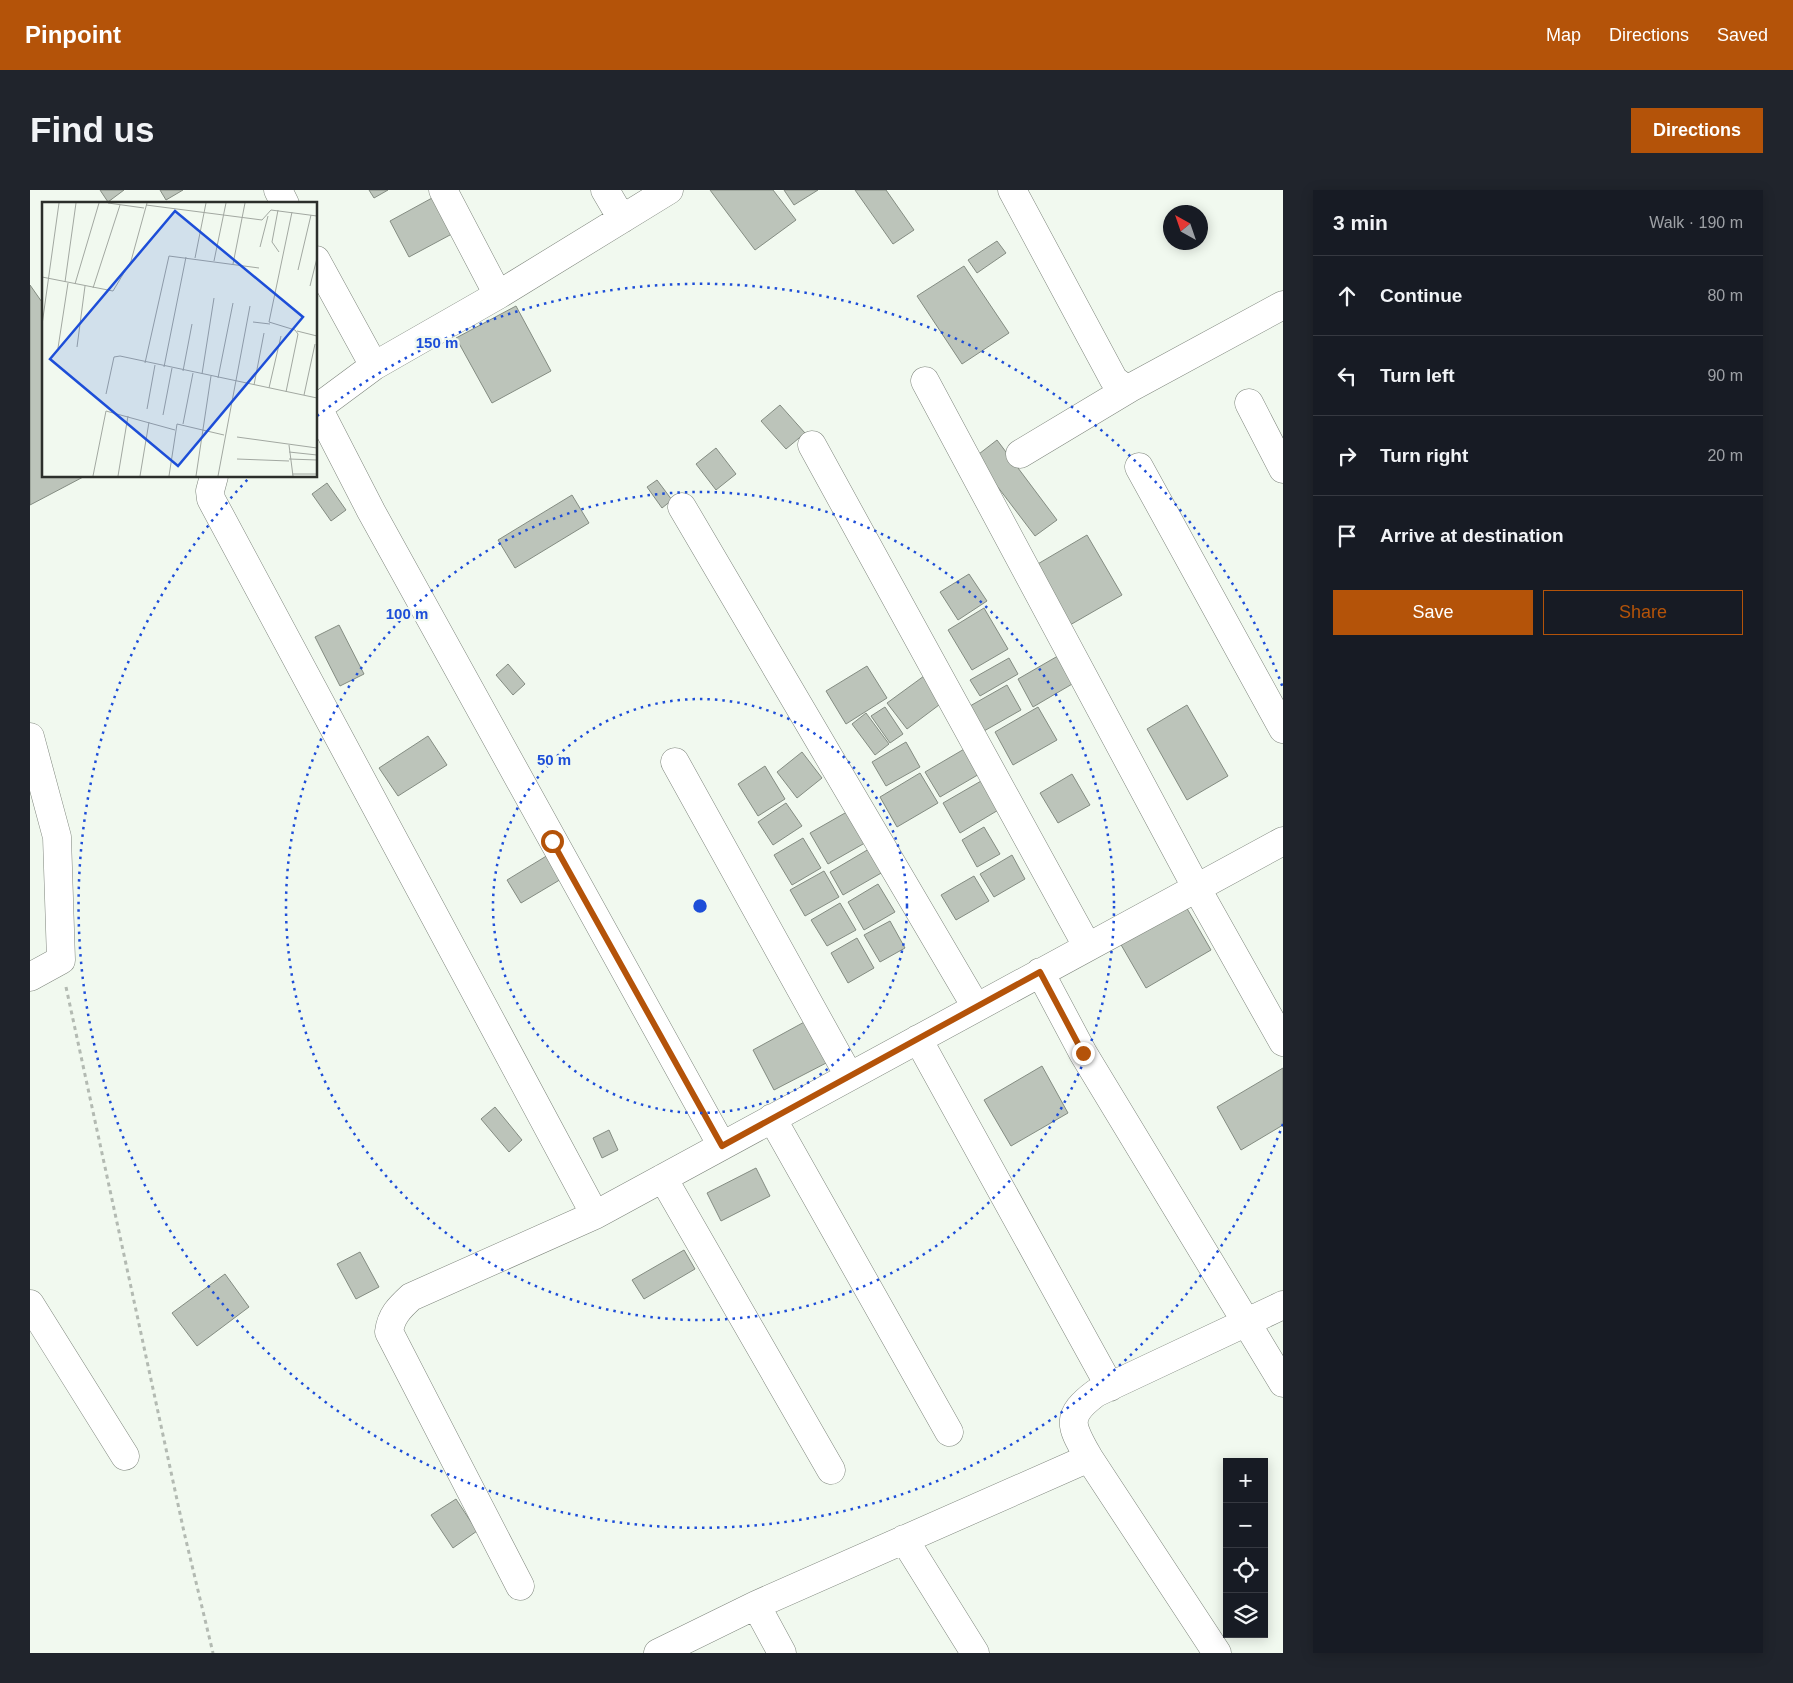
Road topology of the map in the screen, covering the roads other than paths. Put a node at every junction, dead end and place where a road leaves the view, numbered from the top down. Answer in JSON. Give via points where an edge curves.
{"nodes":[{"id":1,"x":278,"y":190,"type":"edge"},
{"id":2,"x":444,"y":190,"type":"edge"},
{"id":3,"x":605,"y":190,"type":"edge"},
{"id":4,"x":669,"y":190,"type":"edge"},
{"id":5,"x":1012,"y":190,"type":"edge"},
{"id":6,"x":284,"y":202,"type":"edge"},
{"id":7,"x":622,"y":219,"type":"junction"},
{"id":8,"x":318,"y":264,"type":"edge"},
{"id":9,"x":498,"y":295,"type":"junction"},
{"id":10,"x":1283,"y":305,"type":"edge"},
{"id":11,"x":374,"y":366,"type":"junction"},
{"id":12,"x":925,"y":381,"type":"dead end"},
{"id":13,"x":1130,"y":388,"type":"junction"},
{"id":14,"x":1249,"y":402,"type":"dead end"},
{"id":15,"x":318,"y":408,"type":"edge"},
{"id":16,"x":318,"y":411,"type":"edge"},
{"id":17,"x":812,"y":445,"type":"dead end"},
{"id":18,"x":1020,"y":454,"type":"dead end"},
{"id":19,"x":1139,"y":467,"type":"dead end"},
{"id":20,"x":1283,"y":469,"type":"edge"},
{"id":21,"x":213,"y":478,"type":"edge"},
{"id":22,"x":682,"y":507,"type":"dead end"},
{"id":23,"x":1283,"y":729,"type":"edge"},
{"id":24,"x":30,"y":737,"type":"edge"},
{"id":25,"x":674,"y":762,"type":"dead end"},
{"id":26,"x":1283,"y":841,"type":"edge"},
{"id":27,"x":1196,"y":888,"type":"junction"},
{"id":28,"x":1087,"y":946,"type":"junction"},
{"id":29,"x":1040,"y":972,"type":"junction"},
{"id":30,"x":30,"y":977,"type":"edge"},
{"id":31,"x":976,"y":1007,"type":"junction"},
{"id":32,"x":918,"y":1039,"type":"junction"},
{"id":33,"x":1283,"y":1042,"type":"edge"},
{"id":34,"x":849,"y":1076,"type":"junction"},
{"id":35,"x":772,"y":1118,"type":"junction"},
{"id":36,"x":722,"y":1146,"type":"junction"},
{"id":37,"x":663,"y":1178,"type":"junction"},
{"id":38,"x":595,"y":1215,"type":"junction"},
{"id":39,"x":30,"y":1304,"type":"edge"},
{"id":40,"x":1283,"y":1305,"type":"edge"},
{"id":41,"x":1245,"y":1322,"type":"junction"},
{"id":42,"x":1283,"y":1383,"type":"edge"},
{"id":43,"x":1110,"y":1387,"type":"junction"},
{"id":44,"x":949,"y":1432,"type":"dead end"},
{"id":45,"x":125,"y":1456,"type":"dead end"},
{"id":46,"x":1089,"y":1458,"type":"junction"},
{"id":47,"x":831,"y":1470,"type":"dead end"},
{"id":48,"x":904,"y":1539,"type":"junction"},
{"id":49,"x":520,"y":1586,"type":"dead end"},
{"id":50,"x":756,"y":1605,"type":"junction"},
{"id":51,"x":658,"y":1653,"type":"edge"},
{"id":52,"x":782,"y":1653,"type":"edge"},
{"id":53,"x":975,"y":1653,"type":"edge"},
{"id":54,"x":1217,"y":1653,"type":"edge"}],
"edges":[{"from":1,"to":6,"type":"street"},
{"from":2,"to":9,"type":"street"},
{"from":3,"to":7,"type":"street"},
{"from":4,"to":7,"type":"street"},
{"from":5,"to":13,"type":"street","via":[[1114,380],[1124,388]]},
{"from":7,"to":9,"type":"street"},
{"from":8,"to":11,"type":"street"},
{"from":9,"to":11,"type":"street"},
{"from":10,"to":13,"type":"street"},
{"from":11,"to":15,"type":"street"},
{"from":12,"to":27,"type":"street"},
{"from":13,"to":18,"type":"street"},
{"from":14,"to":20,"type":"street"},
{"from":16,"to":36,"type":"street"},
{"from":17,"to":28,"type":"street"},
{"from":19,"to":23,"type":"street"},
{"from":21,"to":38,"type":"street","via":[[211,500]]},
{"from":22,"to":31,"type":"street"},
{"from":24,"to":30,"type":"street","via":[[57,836],[61,960]]},
{"from":25,"to":34,"type":"street"},
{"from":26,"to":27,"type":"street"},
{"from":27,"to":28,"type":"street"},
{"from":27,"to":33,"type":"street"},
{"from":28,"to":29,"type":"street"},
{"from":29,"to":31,"type":"street"},
{"from":29,"to":41,"type":"street","via":[[1083,1053]]},
{"from":31,"to":32,"type":"street"},
{"from":32,"to":34,"type":"street"},
{"from":32,"to":43,"type":"street"},
{"from":34,"to":35,"type":"street"},
{"from":35,"to":36,"type":"street"},
{"from":35,"to":44,"type":"street"},
{"from":36,"to":37,"type":"street"},
{"from":37,"to":38,"type":"street"},
{"from":37,"to":47,"type":"street"},
{"from":38,"to":49,"type":"street","via":[[411,1298],[391,1320],[389,1332]]},
{"from":39,"to":45,"type":"street"},
{"from":40,"to":41,"type":"street"},
{"from":41,"to":42,"type":"street"},
{"from":41,"to":43,"type":"street"},
{"from":43,"to":46,"type":"street","via":[[1080,1405],[1074,1416],[1074,1432]]},
{"from":46,"to":48,"type":"street"},
{"from":46,"to":54,"type":"street"},
{"from":48,"to":50,"type":"street"},
{"from":48,"to":53,"type":"street"},
{"from":50,"to":51,"type":"street"},
{"from":50,"to":52,"type":"street"}]}
